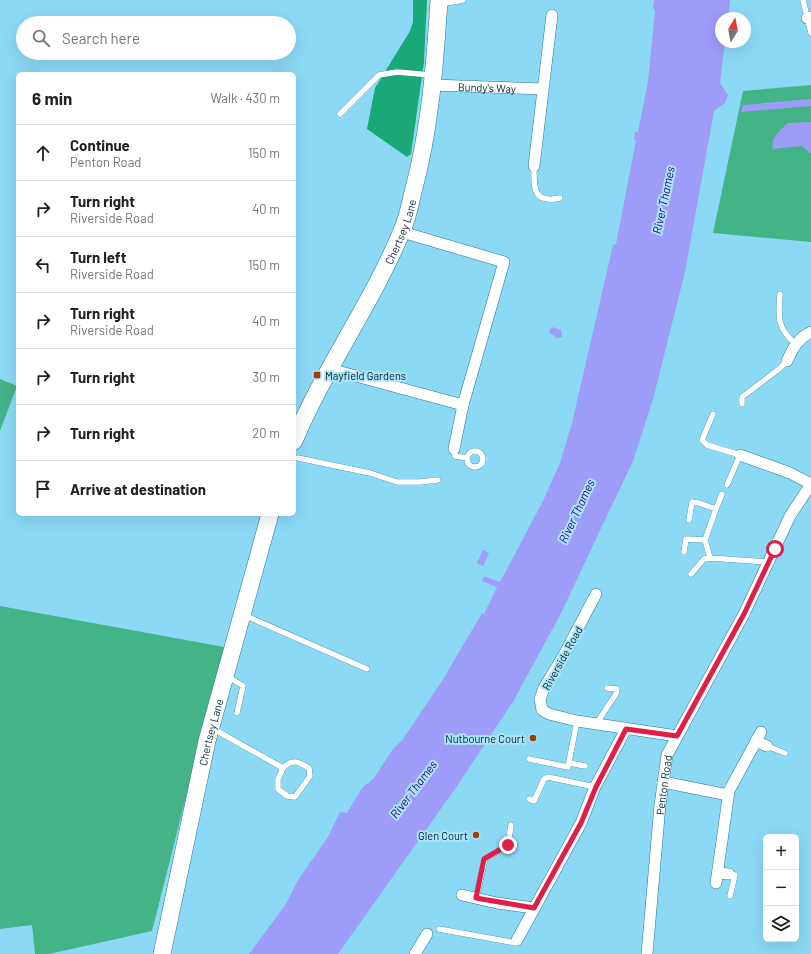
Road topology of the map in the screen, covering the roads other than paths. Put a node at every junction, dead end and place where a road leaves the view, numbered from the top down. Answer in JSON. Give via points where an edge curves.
{"nodes":[{"id":1,"x":463,"y":0,"type":"edge"},
{"id":2,"x":803,"y":0,"type":"edge"},
{"id":3,"x":439,"y":2,"type":"edge"},
{"id":4,"x":552,"y":15,"type":"dead end"},
{"id":5,"x":809,"y":18,"type":"edge"},
{"id":6,"x":811,"y":33,"type":"edge"},
{"id":7,"x":433,"y":80,"type":"junction"},
{"id":8,"x":542,"y":89,"type":"junction"},
{"id":9,"x":340,"y":114,"type":"dead end"},
{"id":10,"x":534,"y":166,"type":"joint"},
{"id":11,"x":560,"y":198,"type":"dead end"},
{"id":12,"x":402,"y":232,"type":"junction"},
{"id":13,"x":780,"y":294,"type":"dead end"},
{"id":14,"x":811,"y":332,"type":"edge"},
{"id":15,"x":796,"y":344,"type":"junction"},
{"id":16,"x":787,"y":361,"type":"joint"},
{"id":17,"x":330,"y":369,"type":"junction"},
{"id":18,"x":742,"y":404,"type":"dead end"},
{"id":19,"x":463,"y":405,"type":"junction"},
{"id":20,"x":713,"y":414,"type":"dead end"},
{"id":21,"x":296,"y":437,"type":"edge"},
{"id":22,"x":454,"y":449,"type":"joint"},
{"id":23,"x":740,"y":455,"type":"junction"},
{"id":24,"x":298,"y":458,"type":"dead end"},
{"id":25,"x":467,"y":458,"type":"dead end"},
{"id":26,"x":438,"y":480,"type":"dead end"},
{"id":27,"x":811,"y":484,"type":"edge"},
{"id":28,"x":726,"y":485,"type":"dead end"},
{"id":29,"x":722,"y":494,"type":"dead end"},
{"id":30,"x":716,"y":509,"type":"junction"},
{"id":31,"x":269,"y":516,"type":"edge"},
{"id":32,"x":689,"y":520,"type":"dead end"},
{"id":33,"x":705,"y":540,"type":"junction"},
{"id":34,"x":684,"y":552,"type":"dead end"},
{"id":35,"x":710,"y":558,"type":"junction"},
{"id":36,"x":769,"y":562,"type":"junction"},
{"id":37,"x":692,"y":574,"type":"dead end"},
{"id":38,"x":596,"y":594,"type":"dead end"},
{"id":39,"x":242,"y":614,"type":"junction"},
{"id":40,"x":366,"y":669,"type":"dead end"},
{"id":41,"x":225,"y":675,"type":"junction"},
{"id":42,"x":607,"y":688,"type":"dead end"},
{"id":43,"x":237,"y":713,"type":"dead end"},
{"id":44,"x":576,"y":721,"type":"junction"},
{"id":45,"x":596,"y":724,"type":"junction"},
{"id":46,"x":210,"y":727,"type":"junction"},
{"id":47,"x":626,"y":729,"type":"junction"},
{"id":48,"x":677,"y":736,"type":"junction"},
{"id":49,"x":761,"y":740,"type":"joint"},
{"id":50,"x":785,"y":752,"type":"dead end"},
{"id":51,"x":529,"y":759,"type":"dead end"},
{"id":52,"x":569,"y":763,"type":"junction"},
{"id":53,"x":586,"y":766,"type":"dead end"},
{"id":54,"x":283,"y":768,"type":"junction"},
{"id":55,"x":663,"y":782,"type":"junction"},
{"id":56,"x":596,"y":787,"type":"junction"},
{"id":57,"x":728,"y":795,"type":"junction"},
{"id":58,"x":529,"y":799,"type":"dead end"},
{"id":59,"x":512,"y":825,"type":"dead end"},
{"id":60,"x":721,"y":877,"type":"joint"},
{"id":61,"x":462,"y":895,"type":"dead end"},
{"id":62,"x":730,"y":896,"type":"dead end"},
{"id":63,"x":476,"y":898,"type":"junction"},
{"id":64,"x":534,"y":908,"type":"junction"},
{"id":65,"x":439,"y":928,"type":"dead end"},
{"id":66,"x":427,"y":934,"type":"dead end"},
{"id":67,"x":517,"y":940,"type":"joint"},
{"id":68,"x":162,"y":954,"type":"edge"},
{"id":69,"x":415,"y":954,"type":"edge"},
{"id":70,"x":647,"y":954,"type":"edge"}],
"edges":[{"from":1,"to":3,"type":"lane"},
{"from":2,"to":5,"type":"lane"},
{"from":3,"to":7,"type":"main road","name":"Chertsey Lane"},
{"from":4,"to":8,"type":"street"},
{"from":5,"to":6,"type":"lane"},
{"from":7,"to":8,"type":"street","name":"Bundy's Way"},
{"from":7,"to":9,"type":"lane","via":[[397,72],[379,75]]},
{"from":7,"to":12,"type":"main road","name":"Chertsey Lane","via":[[419,172]]},
{"from":8,"to":10,"type":"street"},
{"from":10,"to":11,"type":"lane","via":[[534,186],[537,194],[544,198]]},
{"from":12,"to":17,"type":"main road","name":"Chertsey Lane"},
{"from":12,"to":19,"type":"street","via":[[504,262]]},
{"from":13,"to":15,"type":"lane","via":[[779,321],[786,337]]},
{"from":14,"to":15,"type":"street"},
{"from":15,"to":16,"type":"street"},
{"from":16,"to":18,"type":"lane","via":[[742,397]]},
{"from":17,"to":19,"type":"street"},
{"from":17,"to":21,"type":"main road","name":"Chertsey Lane","via":[[315,394]]},
{"from":19,"to":22,"type":"street"},
{"from":20,"to":23,"type":"lane","via":[[702,440],[707,446]]},
{"from":22,"to":25,"type":"lane","via":[[457,458]]},
{"from":23,"to":27,"type":"street","via":[[790,473]]},
{"from":23,"to":28,"type":"lane"},
{"from":24,"to":26,"type":"lane","via":[[397,482]]},
{"from":27,"to":36,"type":"street","name":"Penton Road","via":[[790,516]]},
{"from":29,"to":30,"type":"lane"},
{"from":30,"to":32,"type":"lane","via":[[692,502]]},
{"from":30,"to":33,"type":"lane"},
{"from":31,"to":39,"type":"main road","name":"Chertsey Lane"},
{"from":33,"to":34,"type":"lane","via":[[686,539]]},
{"from":33,"to":35,"type":"lane"},
{"from":35,"to":36,"type":"lane"},
{"from":35,"to":37,"type":"lane","via":[[704,559]]},
{"from":36,"to":48,"type":"street","name":"Penton Road","via":[[744,614]]},
{"from":38,"to":44,"type":"street","name":"Riverside Road","via":[[540,699],[542,710]]},
{"from":39,"to":40,"type":"lane"},
{"from":39,"to":41,"type":"main road","name":"Chertsey Lane"},
{"from":41,"to":43,"type":"lane","via":[[243,686]]},
{"from":41,"to":46,"type":"main road","name":"Chertsey Lane"},
{"from":42,"to":45,"type":"lane","via":[[617,689],[616,694]]},
{"from":44,"to":45,"type":"street","name":"Riverside Road"},
{"from":44,"to":52,"type":"lane"},
{"from":45,"to":47,"type":"street","name":"Riverside Road"},
{"from":46,"to":54,"type":"lane"},
{"from":46,"to":68,"type":"main road","name":"Chertsey Lane"},
{"from":47,"to":48,"type":"street","name":"Riverside Road"},
{"from":47,"to":56,"type":"street"},
{"from":48,"to":55,"type":"street","name":"Penton Road","via":[[667,755]]},
{"from":49,"to":50,"type":"lane"},
{"from":49,"to":57,"type":"street"},
{"from":51,"to":52,"type":"lane","via":[[568,767]]},
{"from":52,"to":53,"type":"lane"},
{"from":54,"to":54,"type":"lane","via":[[288,762],[293,761],[304,765],[311,772],[295,797],[287,796],[278,789],[278,779]]},
{"from":55,"to":57,"type":"street"},
{"from":55,"to":70,"type":"street","name":"Penton Road"},
{"from":56,"to":58,"type":"lane","via":[[548,777],[541,784],[534,801]]},
{"from":56,"to":64,"type":"street","via":[[581,823]]},
{"from":57,"to":60,"type":"street"},
{"from":59,"to":63,"type":"lane","via":[[508,845],[484,859]]},
{"from":60,"to":62,"type":"lane","via":[[735,875]]},
{"from":61,"to":63,"type":"street"},
{"from":63,"to":64,"type":"street"},
{"from":64,"to":67,"type":"street"},
{"from":65,"to":67,"type":"lane","via":[[516,943]]},
{"from":66,"to":69,"type":"street"}]}
